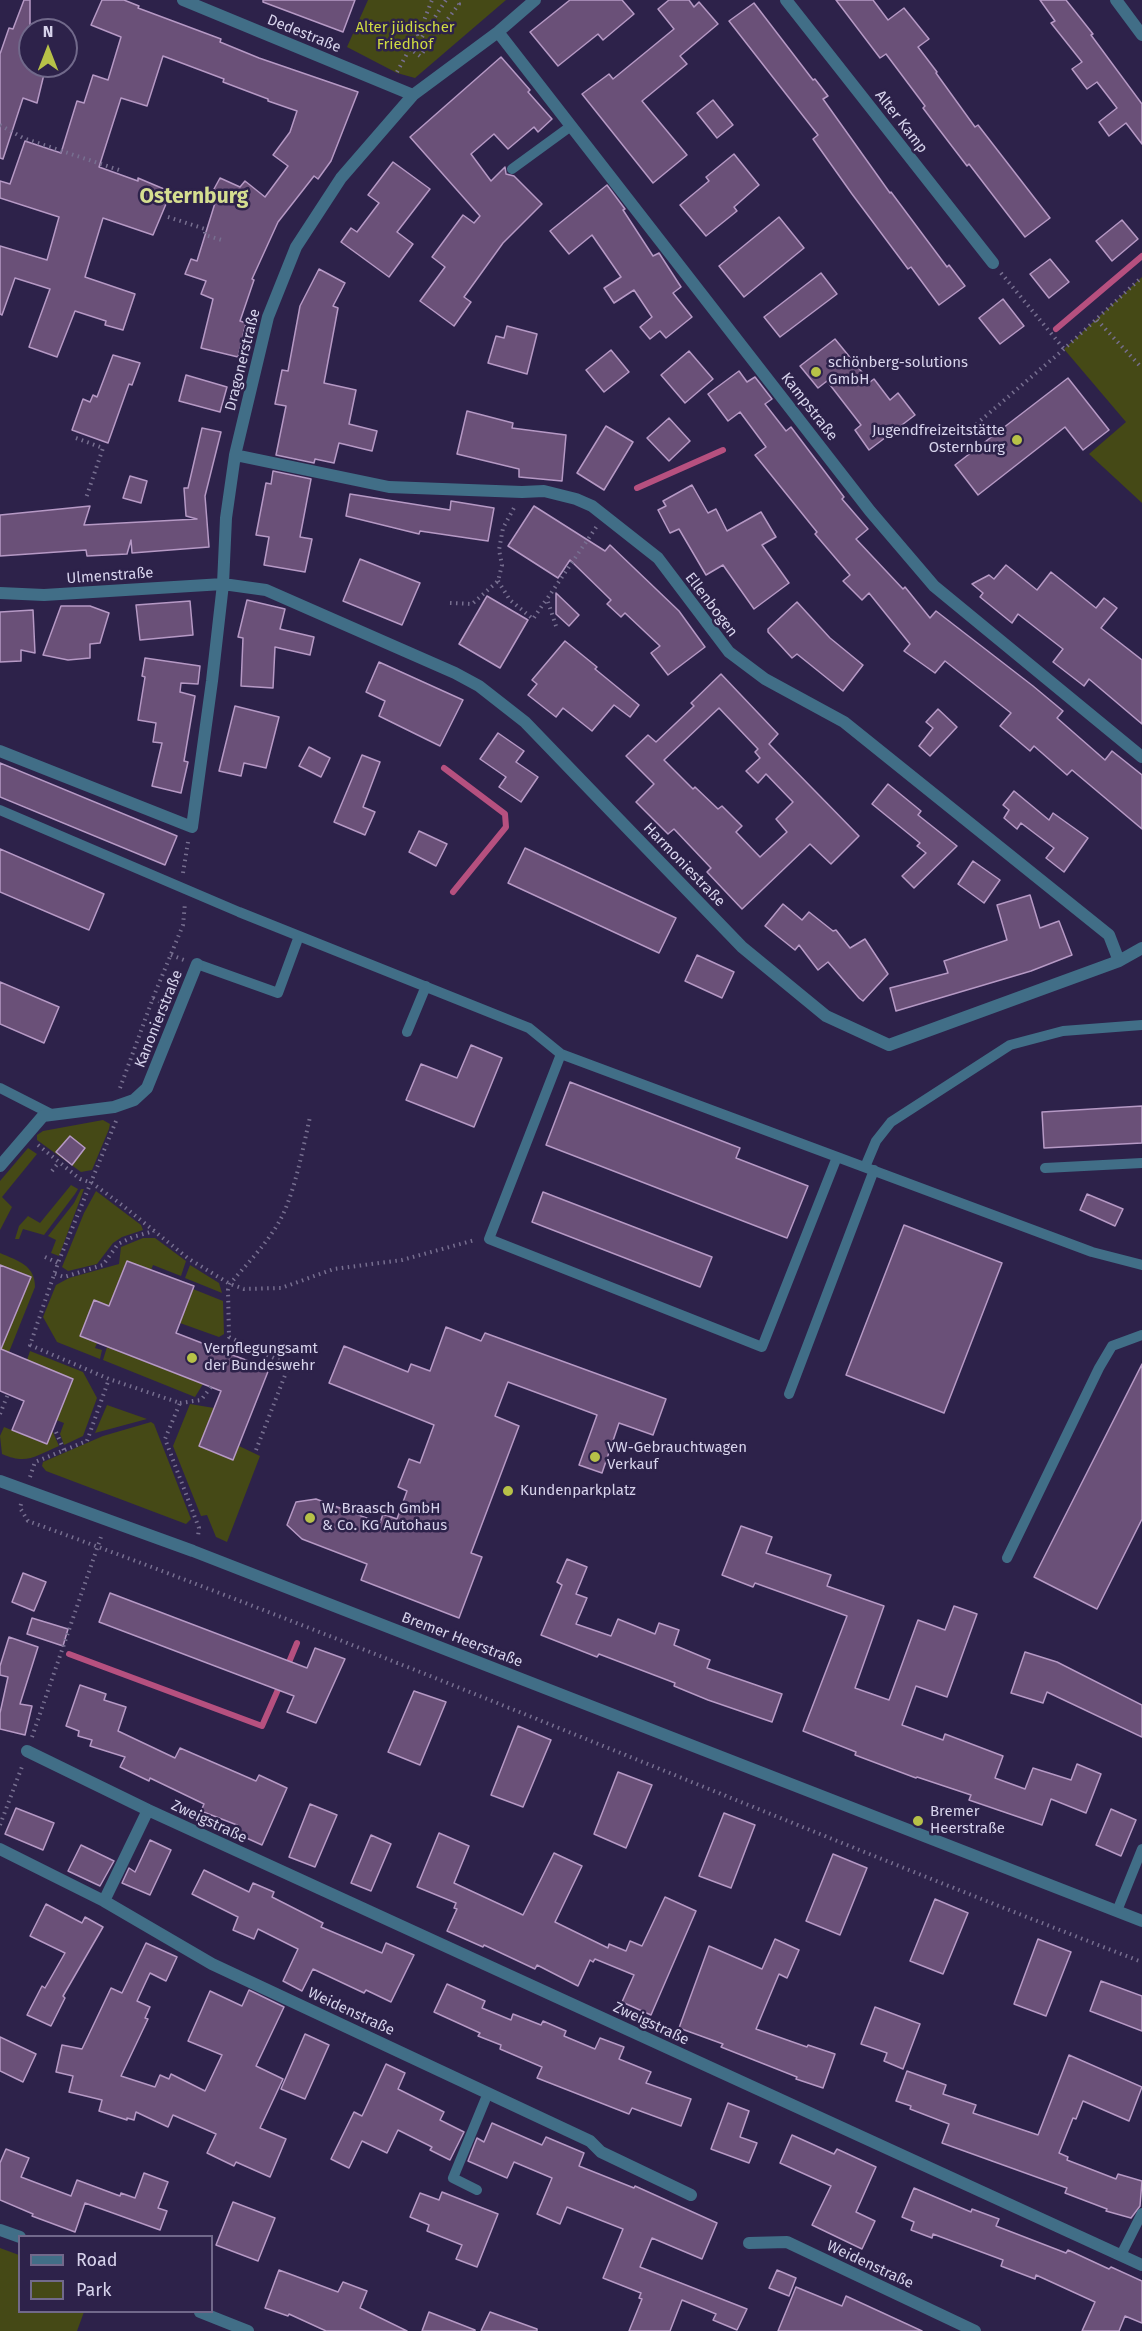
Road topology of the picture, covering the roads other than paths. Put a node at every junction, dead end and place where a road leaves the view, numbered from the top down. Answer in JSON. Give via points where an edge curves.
{"nodes":[{"id":1,"x":183,"y":0,"type":"edge"},
{"id":2,"x":535,"y":0,"type":"edge"},
{"id":3,"x":786,"y":0,"type":"edge"},
{"id":4,"x":1116,"y":0,"type":"edge"},
{"id":5,"x":498,"y":32,"type":"junction"},
{"id":6,"x":1142,"y":35,"type":"edge"},
{"id":7,"x":413,"y":95,"type":"junction"},
{"id":8,"x":571,"y":126,"type":"junction"},
{"id":9,"x":512,"y":169,"type":"dead end"},
{"id":10,"x":993,"y":263,"type":"road end"},
{"id":11,"x":236,"y":455,"type":"junction"},
{"id":12,"x":223,"y":584,"type":"junction"},
{"id":13,"x":0,"y":593,"type":"edge"},
{"id":14,"x":0,"y":750,"type":"edge"},
{"id":15,"x":1142,"y":757,"type":"edge"},
{"id":16,"x":0,"y":810,"type":"edge"},
{"id":17,"x":298,"y":936,"type":"junction"},
{"id":18,"x":1142,"y":948,"type":"edge"},
{"id":19,"x":1119,"y":961,"type":"junction"},
{"id":20,"x":197,"y":964,"type":"joint"},
{"id":21,"x":426,"y":986,"type":"junction"},
{"id":22,"x":1142,"y":1025,"type":"edge"},
{"id":23,"x":407,"y":1032,"type":"dead end"},
{"id":24,"x":561,"y":1054,"type":"junction"},
{"id":25,"x":0,"y":1088,"type":"edge"},
{"id":26,"x":53,"y":1114,"type":"junction"},
{"id":27,"x":837,"y":1157,"type":"junction"},
{"id":28,"x":1142,"y":1163,"type":"edge"},
{"id":29,"x":0,"y":1166,"type":"edge"},
{"id":30,"x":1045,"y":1168,"type":"dead end"},
{"id":31,"x":869,"y":1169,"type":"junction"},
{"id":32,"x":1142,"y":1265,"type":"edge"},
{"id":33,"x":1142,"y":1335,"type":"edge"},
{"id":34,"x":789,"y":1394,"type":"dead end"},
{"id":35,"x":0,"y":1481,"type":"edge"},
{"id":36,"x":1007,"y":1558,"type":"dead end"},
{"id":37,"x":27,"y":1751,"type":"road end"},
{"id":38,"x":148,"y":1810,"type":"junction"},
{"id":39,"x":1142,"y":1849,"type":"edge"},
{"id":40,"x":0,"y":1850,"type":"edge"},
{"id":41,"x":104,"y":1901,"type":"junction"},
{"id":42,"x":1117,"y":1911,"type":"junction"},
{"id":43,"x":1142,"y":1921,"type":"edge"},
{"id":44,"x":488,"y":2093,"type":"junction"},
{"id":45,"x":477,"y":2190,"type":"dead end"},
{"id":46,"x":691,"y":2195,"type":"dead end"},
{"id":47,"x":1142,"y":2213,"type":"edge"},
{"id":48,"x":0,"y":2230,"type":"edge"},
{"id":49,"x":18,"y":2236,"type":"edge"},
{"id":50,"x":749,"y":2243,"type":"dead end"},
{"id":51,"x":1121,"y":2255,"type":"junction"},
{"id":52,"x":1142,"y":2265,"type":"edge"},
{"id":53,"x":202,"y":2313,"type":"edge"},
{"id":54,"x":243,"y":2330,"type":"edge"},
{"id":55,"x":975,"y":2331,"type":"edge"}],
"edges":[{"from":1,"to":7,"type":"street","name":"Dedestraße"},
{"from":2,"to":5,"type":"street","name":"Dragonerstraße"},
{"from":3,"to":10,"type":"street","name":"Alter Kamp"},
{"from":4,"to":6,"type":"street"},
{"from":5,"to":7,"type":"street","name":"Dragonerstraße"},
{"from":5,"to":8,"type":"street","name":"Kampstraße"},
{"from":7,"to":11,"type":"street","name":"Dragonerstraße","via":[[341,178],[296,247],[268,316]]},
{"from":8,"to":9,"type":"lane"},
{"from":8,"to":15,"type":"street","name":"Kampstraße","via":[[870,511],[934,586]]},
{"from":11,"to":12,"type":"street","name":"Dragonerstraße","via":[[226,518]]},
{"from":11,"to":19,"type":"street","name":"Ellenbogen","via":[[389,487],[544,491],[592,506],[658,558],[729,652],[765,680],[844,722],[1109,934]]},
{"from":12,"to":13,"type":"street","name":"Ulmenstraße","via":[[44,595]]},
{"from":12,"to":14,"type":"street","name":"Dragonerstraße","via":[[192,827]]},
{"from":12,"to":19,"type":"street","name":"Harmoniestraße","via":[[266,590],[479,686],[525,722],[742,947],[826,1016],[889,1045]]},
{"from":16,"to":17,"type":"lane"},
{"from":17,"to":20,"type":"lane","via":[[278,993]]},
{"from":17,"to":21,"type":"lane"},
{"from":18,"to":19,"type":"street","name":"Harmoniestraße"},
{"from":20,"to":26,"type":"street","name":"Kanonierstraße","via":[[147,1088],[134,1100],[114,1107]]},
{"from":21,"to":23,"type":"lane"},
{"from":21,"to":24,"type":"lane","via":[[529,1028]]},
{"from":22,"to":31,"type":"lane","via":[[1063,1031],[1010,1046],[891,1122],[876,1141]]},
{"from":24,"to":27,"type":"lane"},
{"from":24,"to":27,"type":"lane","via":[[489,1239],[762,1347]]},
{"from":25,"to":26,"type":"lane"},
{"from":26,"to":29,"type":"street","name":"Kanonierstraße","via":[[43,1116]]},
{"from":27,"to":31,"type":"lane"},
{"from":28,"to":30,"type":"lane"},
{"from":31,"to":32,"type":"lane","via":[[1092,1252]]},
{"from":31,"to":34,"type":"lane"},
{"from":33,"to":36,"type":"lane","via":[[1112,1346]]},
{"from":35,"to":42,"type":"street","name":"Bremer Heerstraße","via":[[193,1551]]},
{"from":37,"to":38,"type":"street","name":"Zweigstraße"},
{"from":38,"to":41,"type":"street","name":"Zweigstraße"},
{"from":38,"to":51,"type":"street","name":"Zweigstraße"},
{"from":39,"to":42,"type":"lane"},
{"from":40,"to":41,"type":"street","name":"Weidenstraße"},
{"from":41,"to":44,"type":"street","name":"Weidenstraße","via":[[212,1964]]},
{"from":42,"to":43,"type":"street","name":"Bremer Heerstraße"},
{"from":44,"to":45,"type":"lane","via":[[453,2178]]},
{"from":44,"to":46,"type":"street","name":"Weidenstraße"},
{"from":47,"to":51,"type":"lane"},
{"from":48,"to":49,"type":"street"},
{"from":50,"to":55,"type":"street","name":"Weidenstraße","via":[[787,2242]]},
{"from":51,"to":52,"type":"street","name":"Zweigstraße"},
{"from":53,"to":54,"type":"street"}]}
